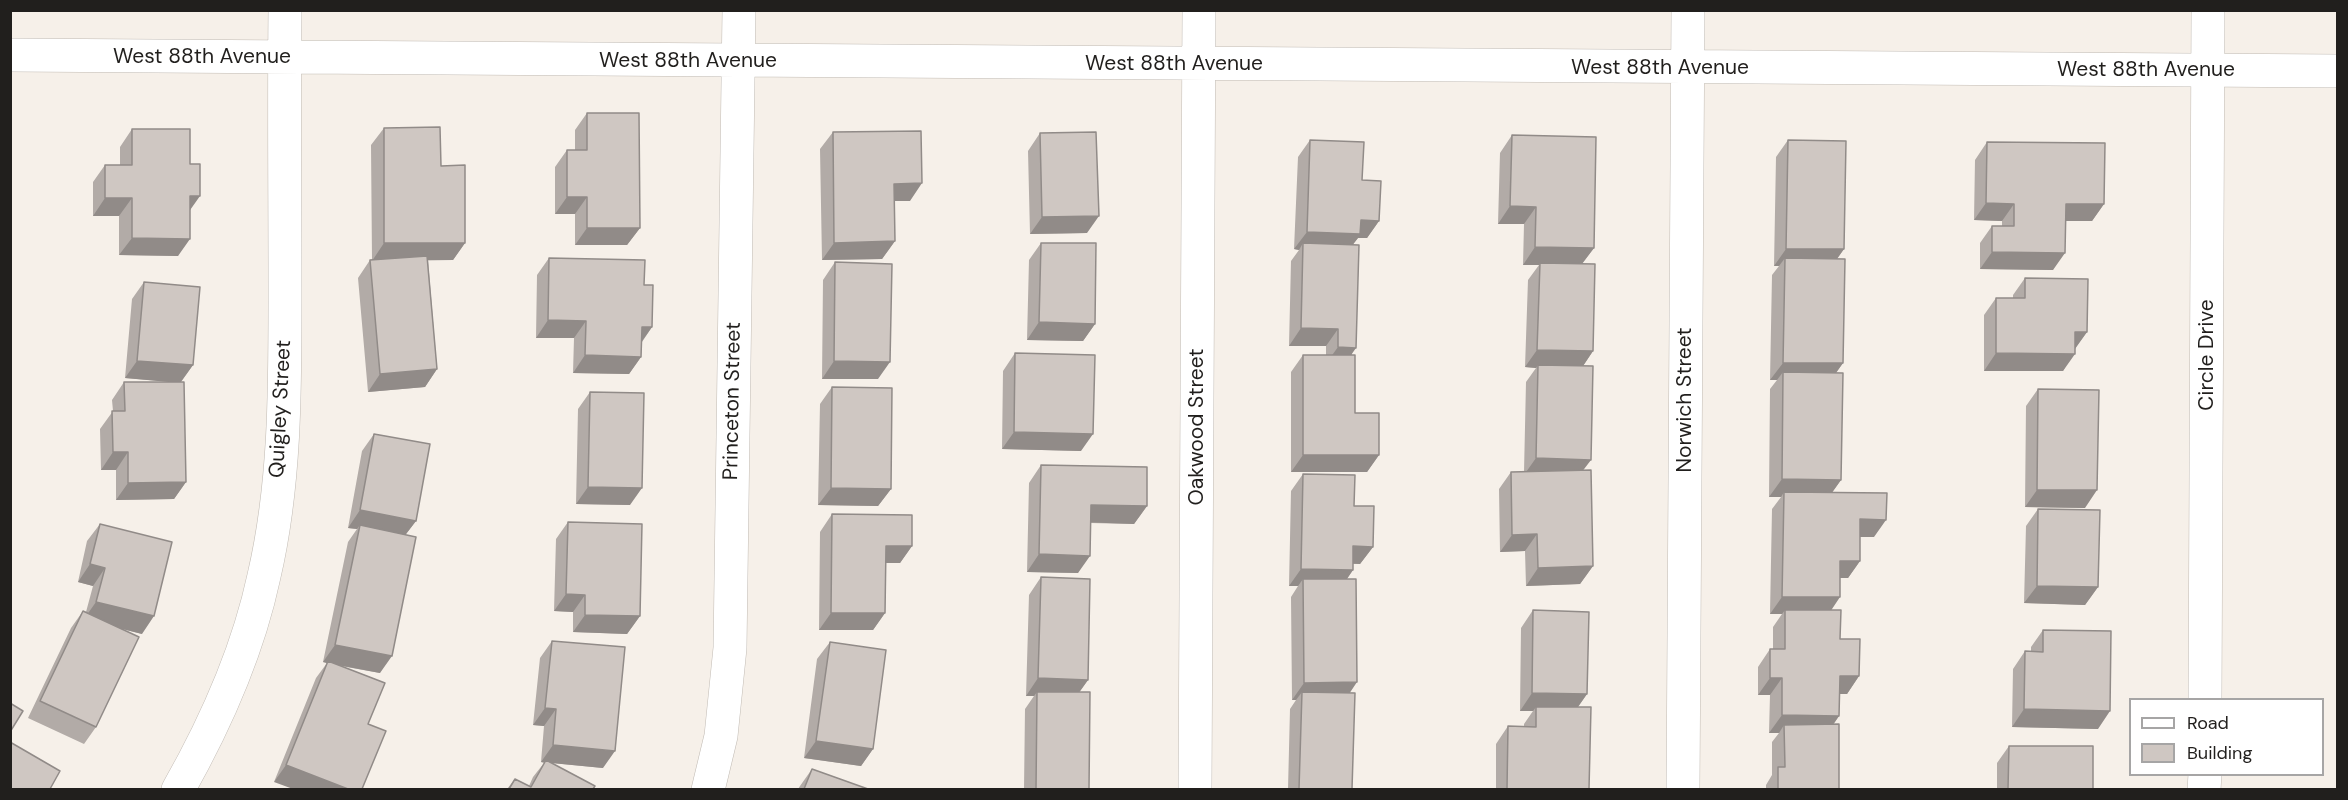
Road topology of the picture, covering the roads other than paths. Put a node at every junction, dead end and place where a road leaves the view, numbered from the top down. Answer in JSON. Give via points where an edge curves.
{"nodes":[{"id":1,"x":285,"y":10,"type":"edge"},
{"id":2,"x":739,"y":10,"type":"edge"},
{"id":3,"x":1199,"y":10,"type":"edge"},
{"id":4,"x":1688,"y":10,"type":"edge"},
{"id":5,"x":2208,"y":10,"type":"edge"},
{"id":6,"x":10,"y":55,"type":"edge"},
{"id":7,"x":285,"y":58,"type":"junction"},
{"id":8,"x":739,"y":61,"type":"junction"},
{"id":9,"x":1198,"y":64,"type":"junction"},
{"id":10,"x":1687,"y":68,"type":"junction"},
{"id":11,"x":2207,"y":70,"type":"junction"},
{"id":12,"x":2337,"y":71,"type":"edge"},
{"id":13,"x":2205,"y":698,"type":"edge"},
{"id":14,"x":178,"y":789,"type":"edge"},
{"id":15,"x":708,"y":789,"type":"edge"},
{"id":16,"x":1195,"y":789,"type":"edge"},
{"id":17,"x":1683,"y":789,"type":"edge"}],
"edges":[{"from":1,"to":7,"type":"street","name":"Quigley Street"},
{"from":2,"to":8,"type":"street","name":"Princeton Street"},
{"from":3,"to":9,"type":"street","name":"Oakwood Street"},
{"from":4,"to":10,"type":"street","name":"Norwich Street"},
{"from":5,"to":11,"type":"street","name":"Circle Drive"},
{"from":6,"to":7,"type":"street","name":"West 88th Avenue"},
{"from":7,"to":8,"type":"street","name":"West 88th Avenue"},
{"from":7,"to":14,"type":"street","name":"Quigley Street","via":[[285,365],[274,518],[265,575],[250,629],[207,739]]},
{"from":8,"to":9,"type":"street","name":"West 88th Avenue"},
{"from":8,"to":15,"type":"street","name":"Princeton Street","via":[[730,648],[721,736]]},
{"from":9,"to":10,"type":"street","name":"West 88th Avenue"},
{"from":9,"to":16,"type":"street","name":"Oakwood Street"},
{"from":10,"to":11,"type":"street","name":"West 88th Avenue"},
{"from":10,"to":17,"type":"street","name":"Norwich Street"},
{"from":11,"to":12,"type":"street","name":"West 88th Avenue"},
{"from":11,"to":13,"type":"street","name":"Circle Drive"}]}
